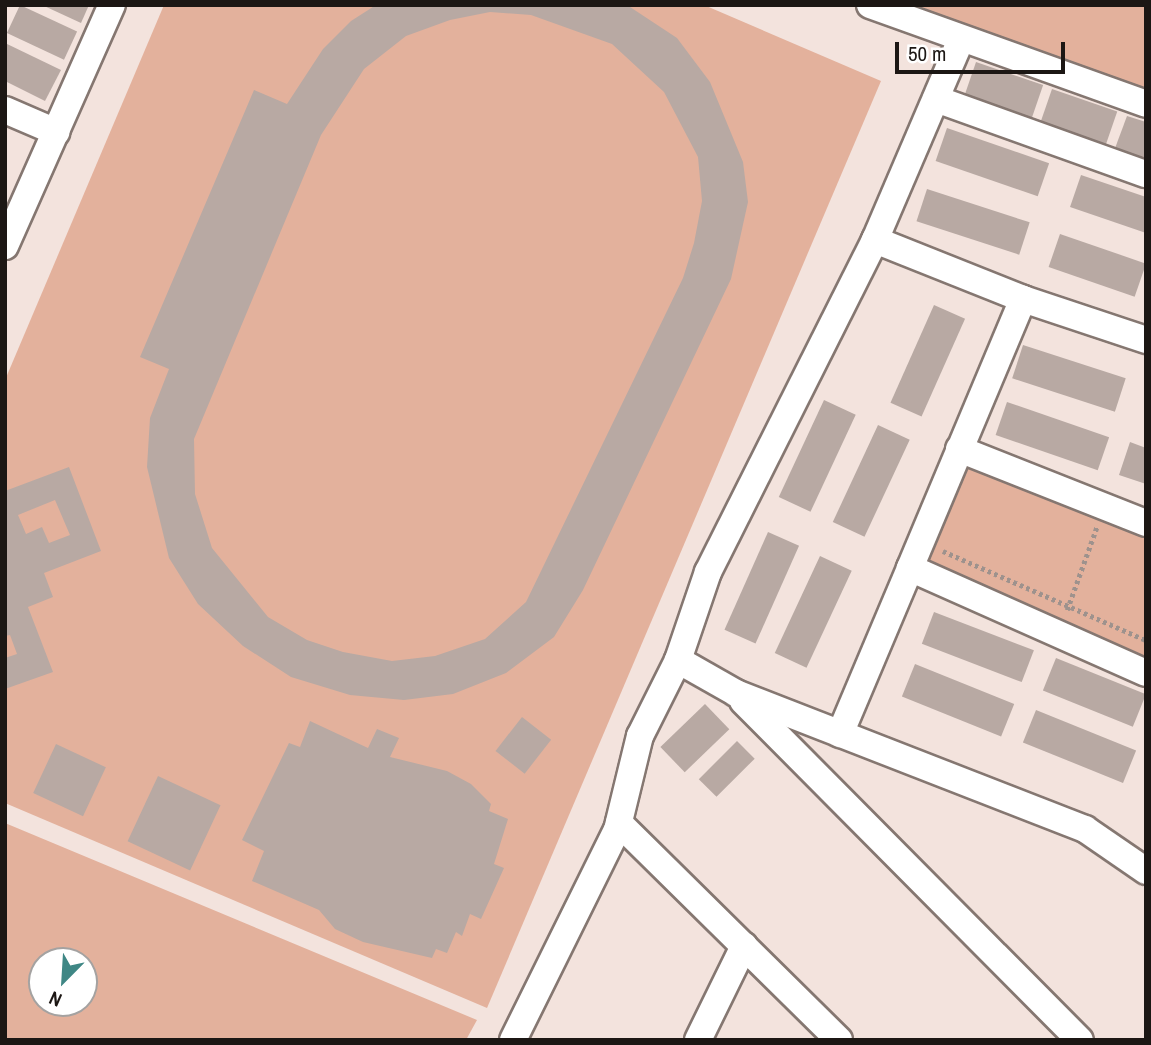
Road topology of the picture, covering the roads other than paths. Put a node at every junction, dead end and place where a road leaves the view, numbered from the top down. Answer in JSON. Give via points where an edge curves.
{"nodes":[{"id":1,"x":112,"y":5,"type":"edge"},
{"id":2,"x":871,"y":5,"type":"edge"},
{"id":3,"x":961,"y":39,"type":"junction"},
{"id":4,"x":936,"y":99,"type":"junction"},
{"id":5,"x":1146,"y":104,"type":"edge"},
{"id":6,"x":5,"y":110,"type":"edge"},
{"id":7,"x":55,"y":132,"type":"junction"},
{"id":8,"x":1146,"y":174,"type":"edge"},
{"id":9,"x":875,"y":240,"type":"junction"},
{"id":10,"x":5,"y":246,"type":"edge"},
{"id":11,"x":1023,"y":299,"type":"junction"},
{"id":12,"x":1146,"y":340,"type":"edge"},
{"id":13,"x":959,"y":449,"type":"junction"},
{"id":14,"x":1146,"y":523,"type":"edge"},
{"id":15,"x":910,"y":568,"type":"junction"},
{"id":16,"x":678,"y":660,"type":"junction"},
{"id":17,"x":1146,"y":673,"type":"edge"},
{"id":18,"x":736,"y":693,"type":"junction"},
{"id":19,"x":840,"y":734,"type":"junction"},
{"id":20,"x":619,"y":823,"type":"junction"},
{"id":21,"x":1145,"y":868,"type":"edge"},
{"id":22,"x":744,"y":946,"type":"junction"},
{"id":23,"x":513,"y":1040,"type":"edge"},
{"id":24,"x":698,"y":1040,"type":"edge"},
{"id":25,"x":839,"y":1040,"type":"edge"},
{"id":26,"x":1080,"y":1040,"type":"edge"}],
"edges":[{"from":1,"to":7,"type":"street"},
{"from":2,"to":3,"type":"street"},
{"from":3,"to":4,"type":"street"},
{"from":3,"to":5,"type":"street"},
{"from":4,"to":8,"type":"street"},
{"from":4,"to":9,"type":"street"},
{"from":6,"to":7,"type":"street"},
{"from":7,"to":10,"type":"street"},
{"from":9,"to":11,"type":"street"},
{"from":9,"to":16,"type":"street","via":[[708,572]]},
{"from":11,"to":12,"type":"street"},
{"from":11,"to":13,"type":"street"},
{"from":13,"to":14,"type":"street","via":[[1099,519]]},
{"from":13,"to":15,"type":"street"},
{"from":15,"to":17,"type":"street"},
{"from":15,"to":19,"type":"street"},
{"from":16,"to":18,"type":"street"},
{"from":16,"to":20,"type":"street","via":[[640,736]]},
{"from":18,"to":19,"type":"street"},
{"from":18,"to":26,"type":"street"},
{"from":19,"to":21,"type":"street","via":[[1085,829]]},
{"from":20,"to":22,"type":"street"},
{"from":20,"to":23,"type":"street"},
{"from":22,"to":24,"type":"street"},
{"from":22,"to":25,"type":"street"}]}
